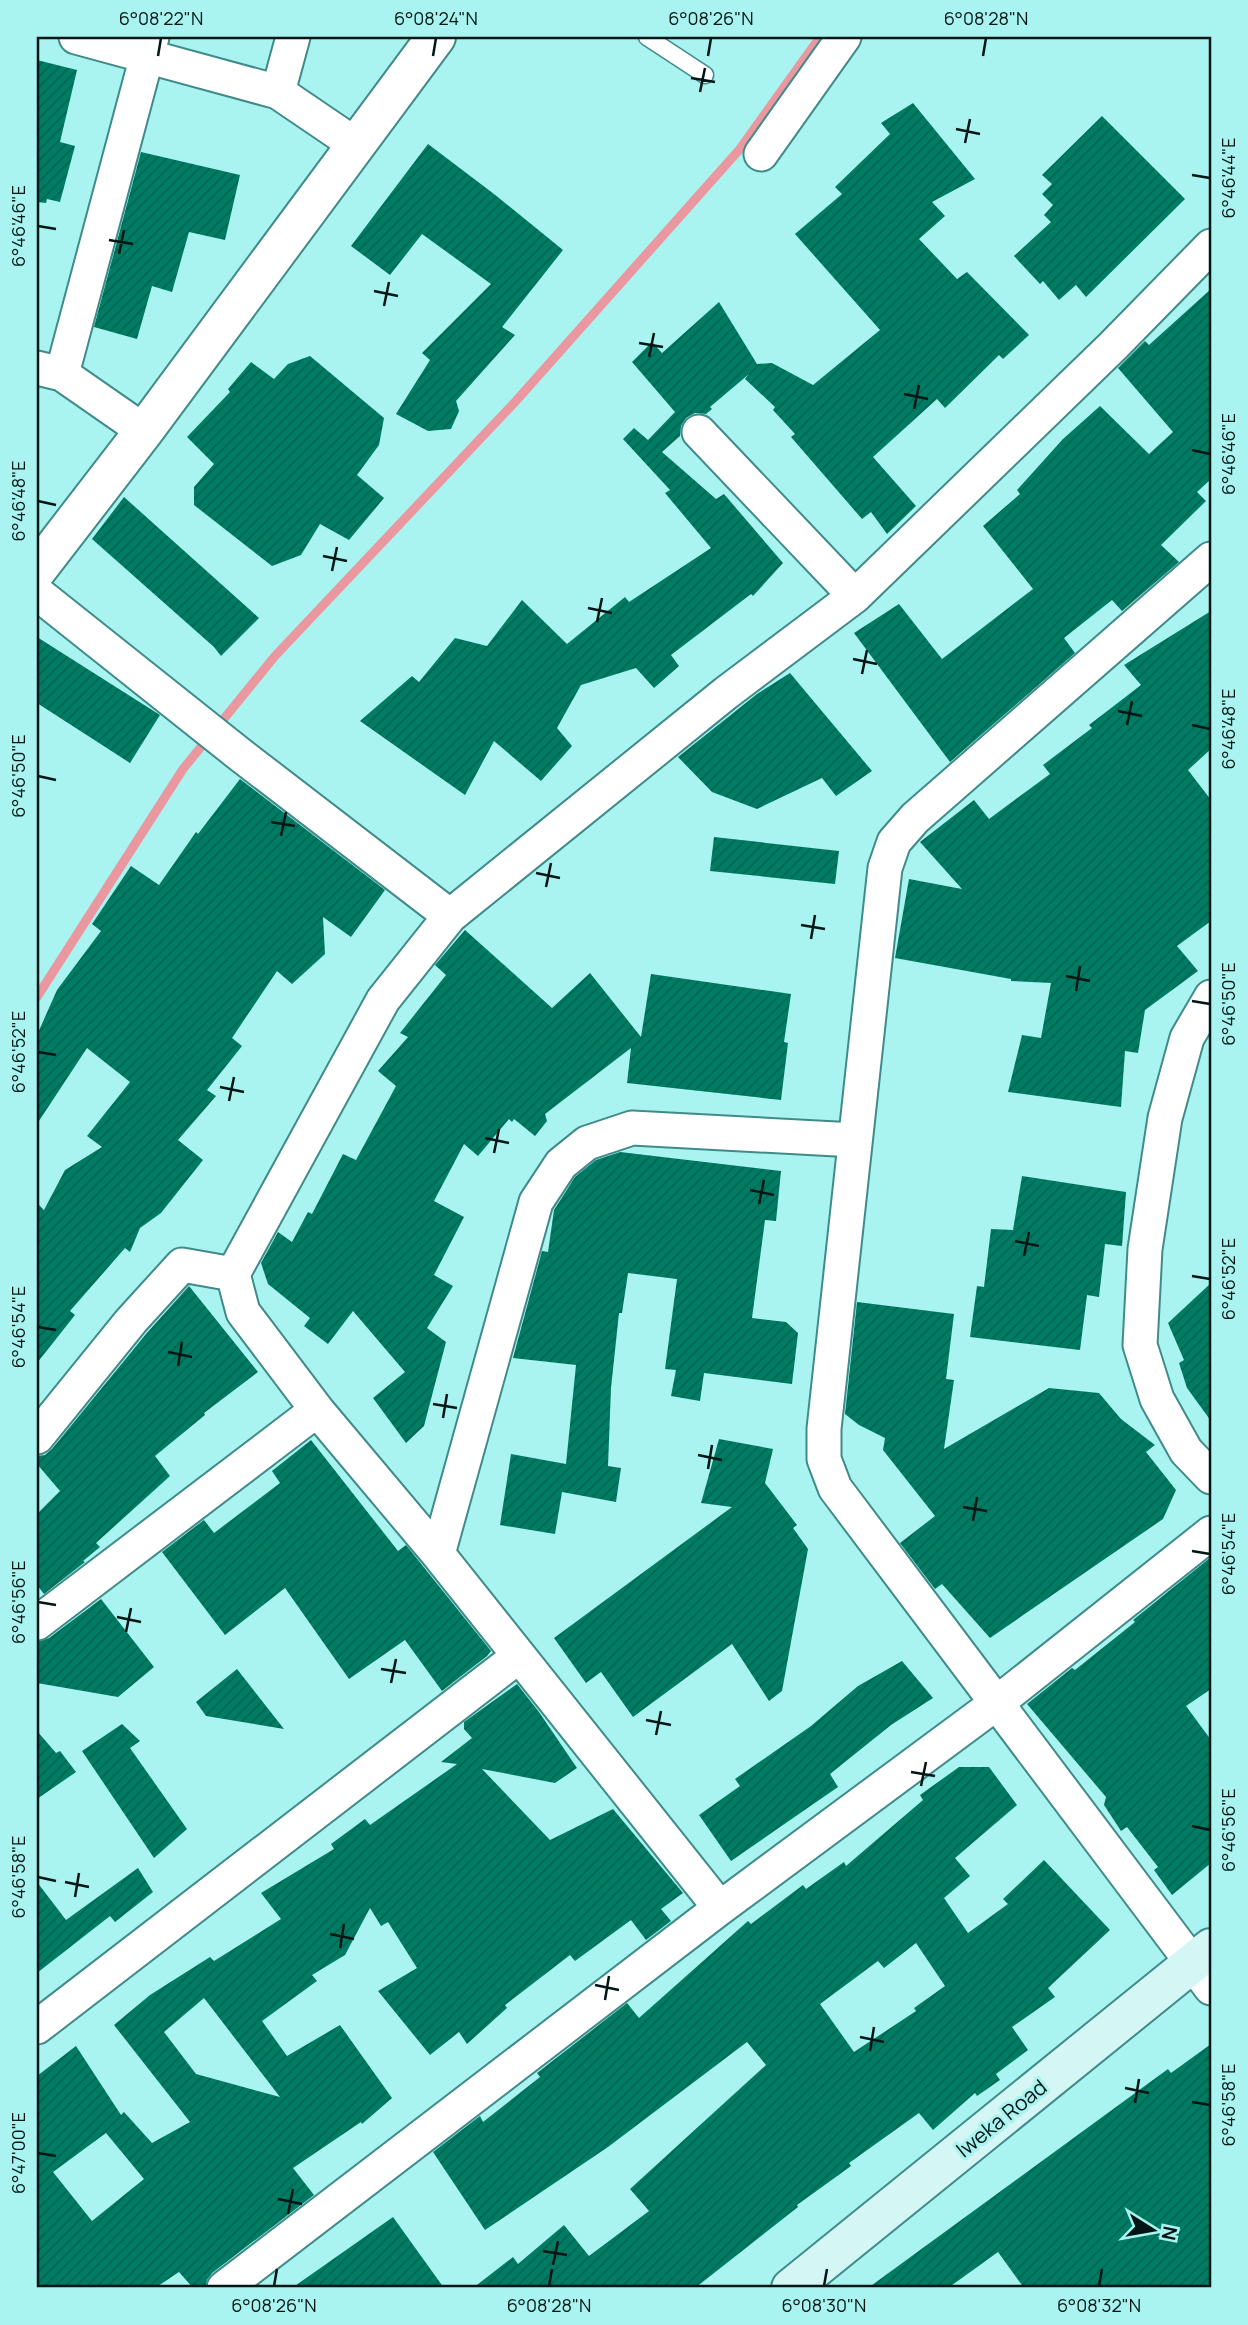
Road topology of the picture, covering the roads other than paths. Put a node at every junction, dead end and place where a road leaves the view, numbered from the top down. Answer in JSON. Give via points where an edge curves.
{"nodes":[{"id":1,"x":76,"y":37,"type":"edge"},
{"id":2,"x":293,"y":37,"type":"edge"},
{"id":3,"x":436,"y":37,"type":"edge"},
{"id":4,"x":647,"y":37,"type":"edge"},
{"id":5,"x":844,"y":37,"type":"edge"},
{"id":6,"x":149,"y":46,"type":"edge"},
{"id":7,"x":705,"y":75,"type":"dead end"},
{"id":8,"x":278,"y":92,"type":"junction"},
{"id":9,"x":356,"y":145,"type":"junction"},
{"id":10,"x":761,"y":154,"type":"dead end"},
{"id":11,"x":1211,"y":246,"type":"edge"},
{"id":12,"x":49,"y":371,"type":"edge"},
{"id":13,"x":144,"y":431,"type":"junction"},
{"id":14,"x":699,"y":432,"type":"dead end"},
{"id":15,"x":1211,"y":559,"type":"edge"},
{"id":16,"x":37,"y":570,"type":"edge"},
{"id":17,"x":37,"y":593,"type":"edge"},
{"id":18,"x":855,"y":596,"type":"junction"},
{"id":19,"x":450,"y":916,"type":"junction"},
{"id":20,"x":1211,"y":997,"type":"edge"},
{"id":21,"x":855,"y":1140,"type":"junction"},
{"id":22,"x":233,"y":1274,"type":"junction"},
{"id":23,"x":317,"y":1410,"type":"junction"},
{"id":24,"x":37,"y":1437,"type":"edge"},
{"id":25,"x":1211,"y":1477,"type":"edge"},
{"id":26,"x":1211,"y":1533,"type":"edge"},
{"id":27,"x":438,"y":1554,"type":"junction"},
{"id":28,"x":37,"y":1623,"type":"edge"},
{"id":29,"x":519,"y":1656,"type":"junction"},
{"id":30,"x":998,"y":1702,"type":"junction"},
{"id":31,"x":720,"y":1908,"type":"junction"},
{"id":32,"x":1205,"y":1966,"type":"edge"},
{"id":33,"x":37,"y":2027,"type":"edge"},
{"id":34,"x":224,"y":2288,"type":"edge"},
{"id":35,"x":791,"y":2288,"type":"edge"}],
"edges":[{"from":1,"to":6,"type":"street"},
{"from":2,"to":8,"type":"street"},
{"from":3,"to":9,"type":"street"},
{"from":4,"to":7,"type":"lane"},
{"from":5,"to":10,"type":"street"},
{"from":6,"to":8,"type":"street"},
{"from":6,"to":12,"type":"street"},
{"from":8,"to":9,"type":"street"},
{"from":9,"to":13,"type":"street"},
{"from":11,"to":18,"type":"street"},
{"from":12,"to":13,"type":"street"},
{"from":13,"to":16,"type":"street"},
{"from":14,"to":18,"type":"street"},
{"from":15,"to":21,"type":"street","via":[[915,818],[894,842],[885,868]]},
{"from":17,"to":19,"type":"street"},
{"from":18,"to":19,"type":"street","via":[[726,693]]},
{"from":19,"to":22,"type":"street","via":[[383,1000]]},
{"from":20,"to":25,"type":"street","via":[[1187,1038],[1165,1118],[1145,1249],[1140,1345],[1157,1399],[1186,1451]]},
{"from":21,"to":27,"type":"street","via":[[632,1128],[587,1143],[561,1164],[536,1202]]},
{"from":21,"to":30,"type":"street","via":[[824,1460],[835,1488]]},
{"from":22,"to":23,"type":"street","via":[[243,1312]]},
{"from":22,"to":24,"type":"street","via":[[182,1265]]},
{"from":23,"to":27,"type":"street"},
{"from":23,"to":28,"type":"street"},
{"from":26,"to":30,"type":"street"},
{"from":27,"to":29,"type":"street"},
{"from":29,"to":31,"type":"street"},
{"from":29,"to":33,"type":"street"},
{"from":30,"to":31,"type":"street"},
{"from":30,"to":32,"type":"street"},
{"from":31,"to":34,"type":"street"},
{"from":32,"to":35,"type":"main road","name":"Iweka Road"}]}
